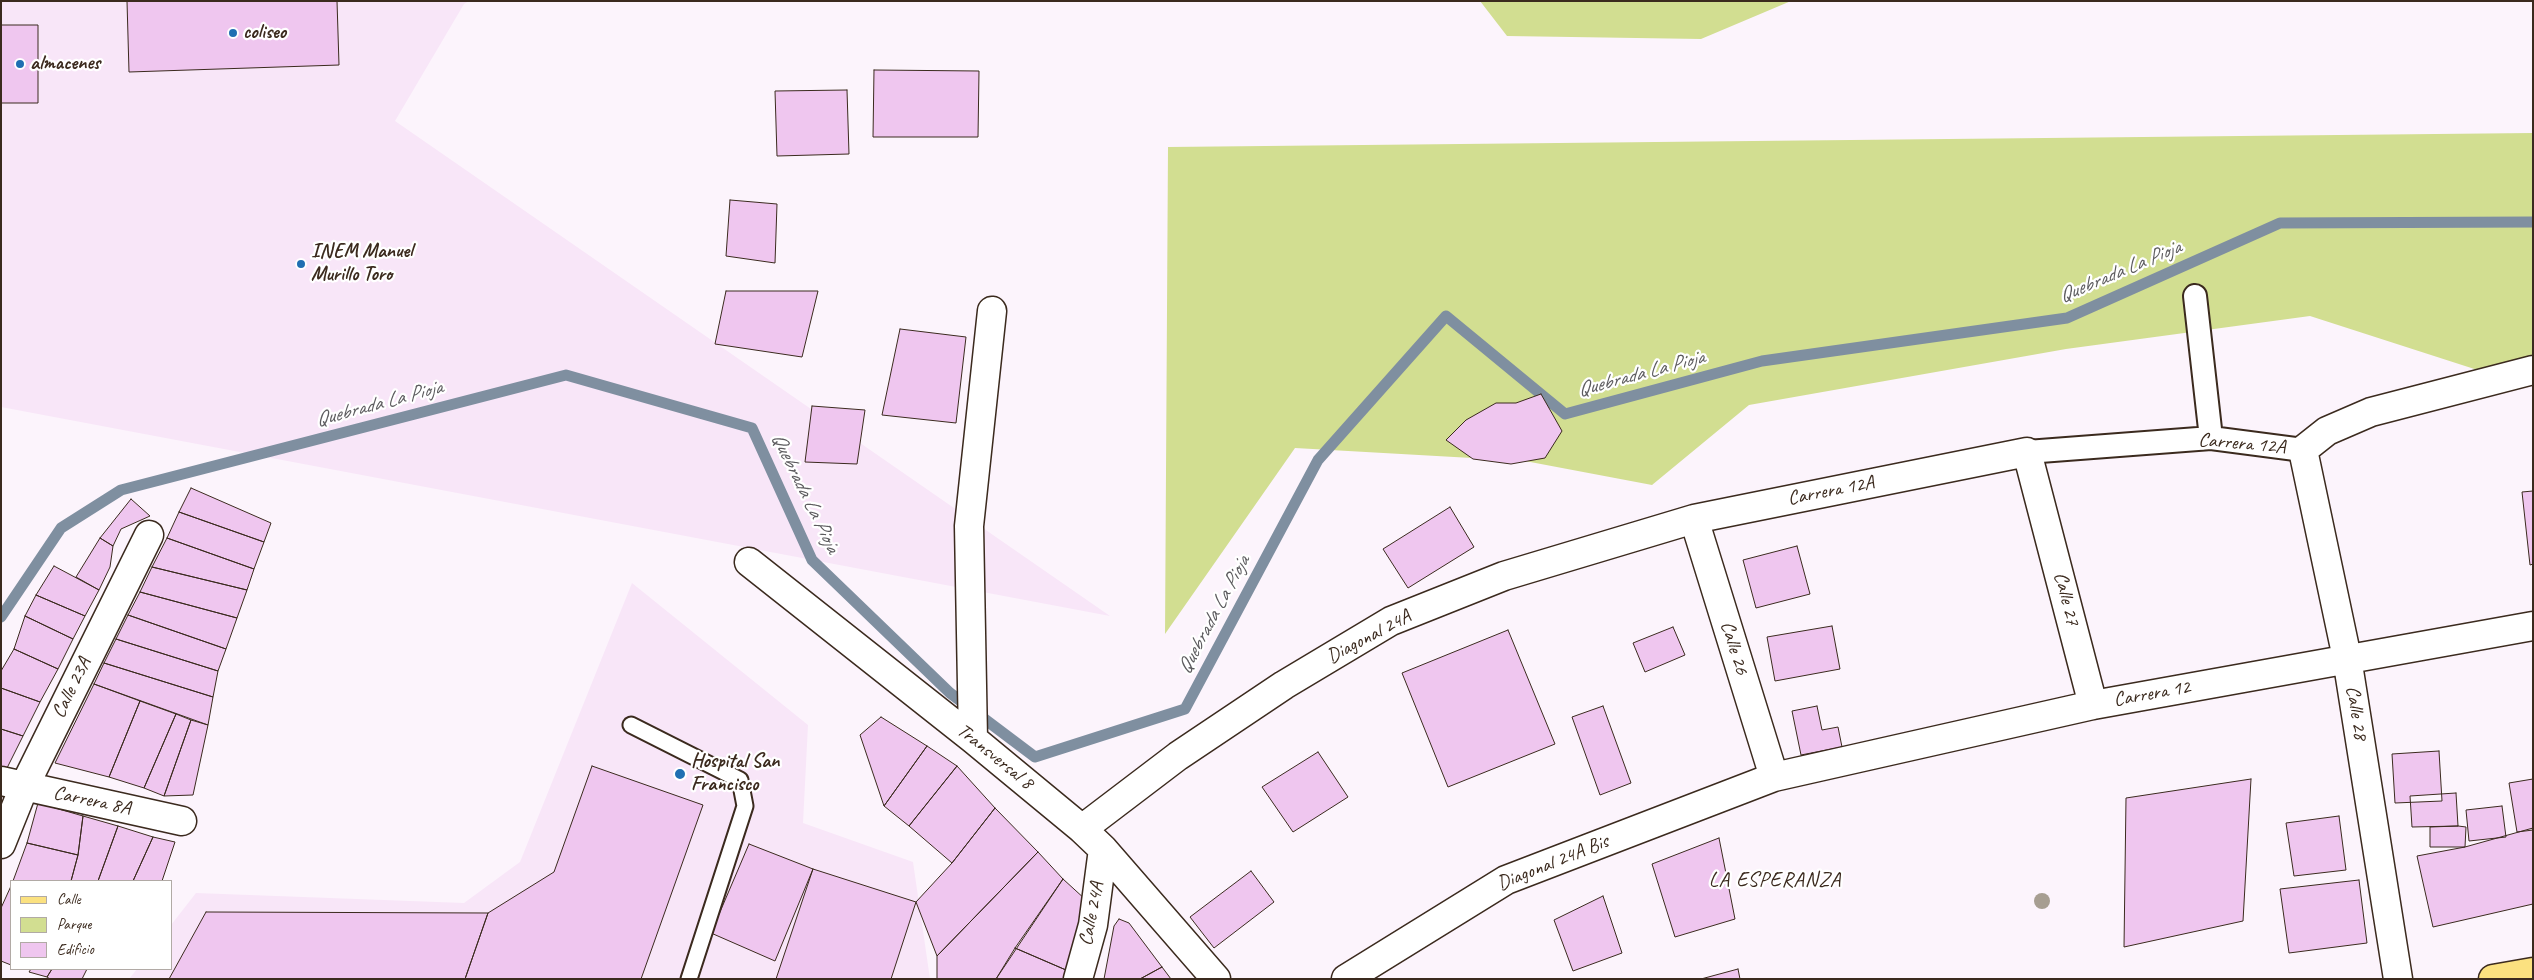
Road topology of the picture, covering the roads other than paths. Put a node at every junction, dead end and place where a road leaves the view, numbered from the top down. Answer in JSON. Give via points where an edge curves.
{"nodes":[{"id":1,"x":2195,"y":296,"type":"dead end"},
{"id":2,"x":992,"y":311,"type":"dead end"},
{"id":3,"x":2533,"y":370,"type":"edge"},
{"id":4,"x":2211,"y":438,"type":"junction"},
{"id":5,"x":2303,"y":450,"type":"junction"},
{"id":6,"x":2027,"y":452,"type":"junction"},
{"id":7,"x":1694,"y":519,"type":"junction"},
{"id":8,"x":148,"y":535,"type":"dead end"},
{"id":9,"x":749,"y":562,"type":"dead end"},
{"id":10,"x":2533,"y":626,"type":"edge"},
{"id":11,"x":2347,"y":658,"type":"junction"},
{"id":12,"x":2093,"y":705,"type":"junction"},
{"id":13,"x":630,"y":725,"type":"dead end"},
{"id":14,"x":973,"y":737,"type":"junction"},
{"id":15,"x":1774,"y":777,"type":"junction"},
{"id":16,"x":12,"y":784,"type":"edge"},
{"id":17,"x":182,"y":821,"type":"dead end"},
{"id":18,"x":1082,"y":829,"type":"junction"},
{"id":19,"x":1,"y":844,"type":"edge"},
{"id":20,"x":1103,"y":849,"type":"junction"},
{"id":21,"x":2533,"y":972,"type":"edge"},
{"id":22,"x":689,"y":979,"type":"edge"},
{"id":23,"x":1078,"y":979,"type":"edge"},
{"id":24,"x":1216,"y":979,"type":"edge"},
{"id":25,"x":1346,"y":979,"type":"edge"},
{"id":26,"x":2398,"y":979,"type":"edge"},
{"id":27,"x":2493,"y":979,"type":"edge"}],
"edges":[{"from":1,"to":4,"type":"street"},
{"from":2,"to":14,"type":"street","via":[[970,526]]},
{"from":3,"to":5,"type":"street","name":"Carrera 12A","via":[[2371,412],[2327,431]]},
{"from":4,"to":5,"type":"street","name":"Carrera 12A"},
{"from":4,"to":6,"type":"street","name":"Carrera 12A"},
{"from":5,"to":11,"type":"street","name":"Calle 28"},
{"from":6,"to":7,"type":"street","name":"Carrera 12A"},
{"from":6,"to":12,"type":"street","name":"Calle 27"},
{"from":7,"to":15,"type":"street","name":"Calle 26"},
{"from":7,"to":18,"type":"street","name":"Diagonal 24A","via":[[1504,576],[1391,621],[1284,685],[1178,756]]},
{"from":8,"to":16,"type":"street","name":"Calle 23A"},
{"from":9,"to":14,"type":"street","name":"Transversal 8"},
{"from":10,"to":11,"type":"street","name":"Carrera 12"},
{"from":11,"to":12,"type":"street","name":"Carrera 12"},
{"from":11,"to":26,"type":"street","name":"Calle 28"},
{"from":12,"to":15,"type":"street","name":"Carrera 12"},
{"from":13,"to":22,"type":"lane","via":[[740,780],[745,806]]},
{"from":14,"to":18,"type":"street","name":"Transversal 8"},
{"from":15,"to":25,"type":"street","name":"Diagonal 24A Bis","via":[[1506,880]]},
{"from":16,"to":17,"type":"street","name":"Carrera 8A"},
{"from":16,"to":19,"type":"street","name":"Calle 23A"},
{"from":18,"to":20,"type":"street","name":"Transversal 8"},
{"from":20,"to":23,"type":"street","name":"Calle 24A","via":[[1093,925]]},
{"from":20,"to":24,"type":"street","name":"Transversal 8"},
{"from":21,"to":27,"type":"main road"}]}
